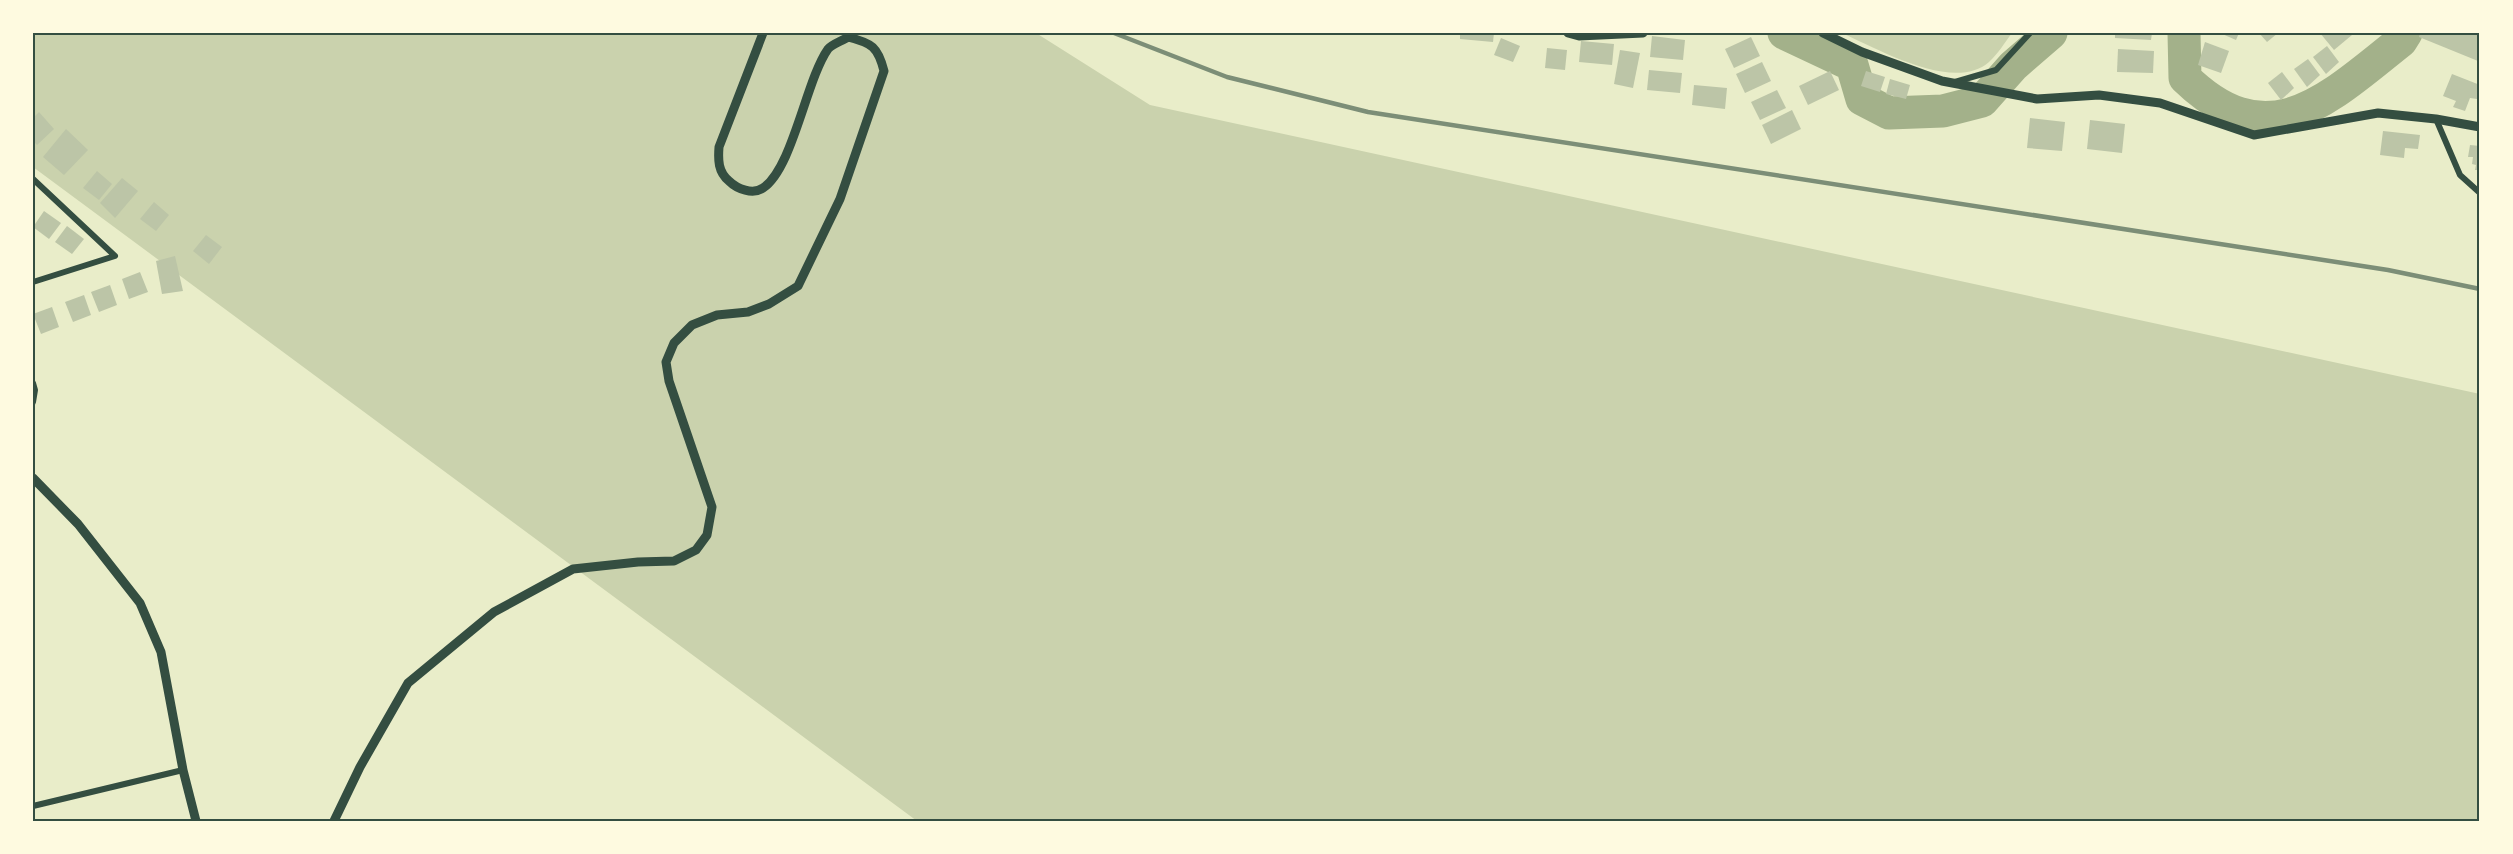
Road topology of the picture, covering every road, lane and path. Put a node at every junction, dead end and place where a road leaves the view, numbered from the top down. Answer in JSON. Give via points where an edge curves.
{"nodes":[{"id":1,"x":763,"y":33,"type":"edge"},
{"id":2,"x":1568,"y":33,"type":"edge"},
{"id":3,"x":1643,"y":33,"type":"edge"},
{"id":4,"x":1823,"y":33,"type":"edge"},
{"id":5,"x":2030,"y":33,"type":"edge"},
{"id":6,"x":1952,"y":84,"type":"junction"},
{"id":7,"x":2436,"y":118,"type":"junction"},
{"id":8,"x":2480,"y":127,"type":"edge"},
{"id":9,"x":33,"y":179,"type":"edge"},
{"id":10,"x":2480,"y":193,"type":"edge"},
{"id":11,"x":33,"y":282,"type":"edge"},
{"id":12,"x":33,"y":383,"type":"edge"},
{"id":13,"x":33,"y":402,"type":"edge"},
{"id":14,"x":33,"y":478,"type":"edge"},
{"id":15,"x":183,"y":770,"type":"junction"},
{"id":16,"x":33,"y":806,"type":"edge"},
{"id":17,"x":196,"y":821,"type":"edge"},
{"id":18,"x":334,"y":821,"type":"edge"}],
"edges":[{"from":1,"to":18,"type":"street","via":[[719,147],[718,164],[725,178],[749,191],[762,189],[789,147],[829,48],[848,37],[865,41],[879,52],[884,71],[840,199],[798,286],[748,312],[717,315],[692,325],[674,343],[666,362],[712,507],[707,535],[696,550],[674,561],[573,569],[494,612],[408,683]]},
{"from":2,"to":3,"type":"street"},
{"from":4,"to":6,"type":"street","via":[[1862,52]]},
{"from":5,"to":6,"type":"street","via":[[1995,70]]},
{"from":6,"to":7,"type":"street","via":[[2037,99],[2099,95],[2160,103],[2254,135],[2378,113]]},
{"from":7,"to":8,"type":"street"},
{"from":7,"to":10,"type":"street","via":[[2460,175]]},
{"from":9,"to":11,"type":"street","via":[[116,256]]},
{"from":12,"to":13,"type":"street"},
{"from":14,"to":15,"type":"street","via":[[78,524],[140,603],[161,652]]},
{"from":15,"to":16,"type":"street"},
{"from":15,"to":17,"type":"street"}]}
